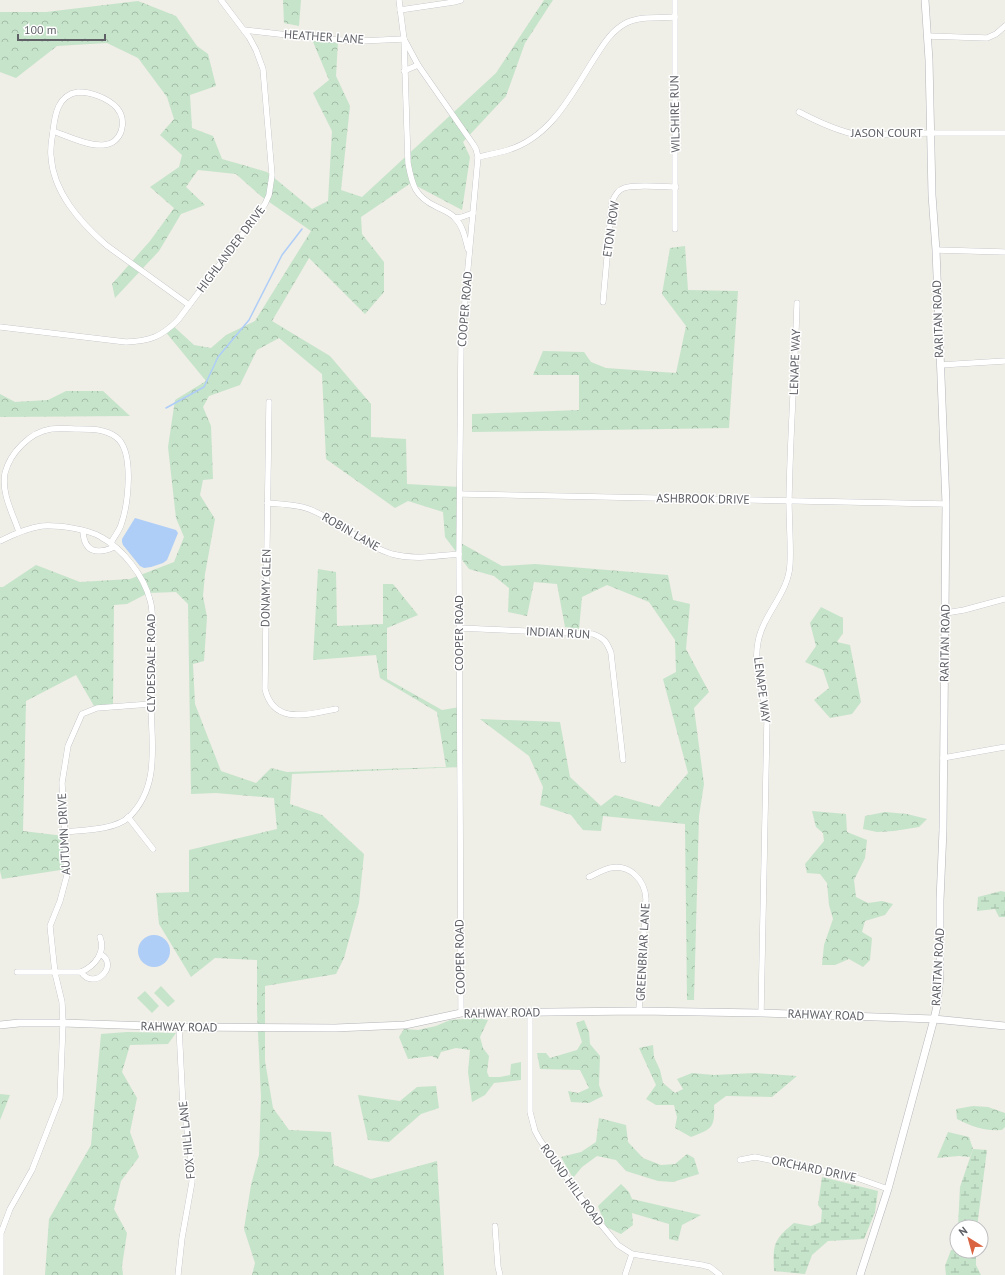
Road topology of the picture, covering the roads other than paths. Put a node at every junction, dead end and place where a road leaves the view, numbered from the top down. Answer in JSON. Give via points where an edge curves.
{"nodes":[{"id":1,"x":221,"y":0,"type":"edge"},
{"id":2,"x":399,"y":0,"type":"edge"},
{"id":3,"x":461,"y":0,"type":"edge"},
{"id":4,"x":674,"y":0,"type":"edge"},
{"id":5,"x":925,"y":0,"type":"edge"},
{"id":6,"x":400,"y":10,"type":"junction"},
{"id":7,"x":674,"y":17,"type":"junction"},
{"id":8,"x":1005,"y":26,"type":"edge"},
{"id":9,"x":244,"y":30,"type":"junction"},
{"id":10,"x":927,"y":36,"type":"junction"},
{"id":11,"x":404,"y":40,"type":"junction"},
{"id":12,"x":418,"y":65,"type":"junction"},
{"id":13,"x":404,"y":71,"type":"junction"},
{"id":14,"x":799,"y":112,"type":"dead end"},
{"id":15,"x":53,"y":131,"type":"junction"},
{"id":16,"x":930,"y":133,"type":"junction"},
{"id":17,"x":1005,"y":133,"type":"edge"},
{"id":18,"x":478,"y":157,"type":"junction"},
{"id":19,"x":676,"y":187,"type":"junction"},
{"id":20,"x":473,"y":213,"type":"junction"},
{"id":21,"x":455,"y":218,"type":"junction"},
{"id":22,"x":675,"y":229,"type":"dead end"},
{"id":23,"x":936,"y":250,"type":"junction"},
{"id":24,"x":1005,"y":252,"type":"edge"},
{"id":25,"x":470,"y":253,"type":"junction"},
{"id":26,"x":603,"y":302,"type":"dead end"},
{"id":27,"x":797,"y":303,"type":"dead end"},
{"id":28,"x":189,"y":305,"type":"junction"},
{"id":29,"x":0,"y":327,"type":"edge"},
{"id":30,"x":1005,"y":361,"type":"edge"},
{"id":31,"x":940,"y":365,"type":"junction"},
{"id":32,"x":269,"y":402,"type":"dead end"},
{"id":33,"x":460,"y":494,"type":"junction"},
{"id":34,"x":789,"y":501,"type":"junction"},
{"id":35,"x":267,"y":503,"type":"junction"},
{"id":36,"x":946,"y":504,"type":"junction"},
{"id":37,"x":83,"y":531,"type":"junction"},
{"id":38,"x":19,"y":532,"type":"junction"},
{"id":39,"x":0,"y":541,"type":"edge"},
{"id":40,"x":112,"y":545,"type":"junction"},
{"id":41,"x":459,"y":554,"type":"junction"},
{"id":42,"x":1005,"y":599,"type":"edge"},
{"id":43,"x":946,"y":613,"type":"junction"},
{"id":44,"x":459,"y":628,"type":"junction"},
{"id":45,"x":151,"y":704,"type":"junction"},
{"id":46,"x":336,"y":708,"type":"dead end"},
{"id":47,"x":1005,"y":748,"type":"edge"},
{"id":48,"x":943,"y":758,"type":"junction"},
{"id":49,"x":623,"y":760,"type":"dead end"},
{"id":50,"x":128,"y":817,"type":"junction"},
{"id":51,"x":66,"y":832,"type":"junction"},
{"id":52,"x":153,"y":849,"type":"dead end"},
{"id":53,"x":589,"y":877,"type":"dead end"},
{"id":54,"x":100,"y":937,"type":"dead end"},
{"id":55,"x":100,"y":954,"type":"junction"},
{"id":56,"x":17,"y":972,"type":"dead end"},
{"id":57,"x":81,"y":972,"type":"junction"},
{"id":58,"x":55,"y":973,"type":"junction"},
{"id":59,"x":639,"y":1011,"type":"junction"},
{"id":60,"x":530,"y":1012,"type":"junction"},
{"id":61,"x":461,"y":1013,"type":"junction"},
{"id":62,"x":761,"y":1013,"type":"junction"},
{"id":63,"x":934,"y":1018,"type":"junction"},
{"id":64,"x":63,"y":1024,"type":"junction"},
{"id":65,"x":0,"y":1025,"type":"edge"},
{"id":66,"x":1005,"y":1026,"type":"edge"},
{"id":67,"x":179,"y":1027,"type":"junction"},
{"id":68,"x":740,"y":1160,"type":"dead end"},
{"id":69,"x":888,"y":1189,"type":"junction"},
{"id":70,"x":495,"y":1226,"type":"dead end"},
{"id":71,"x":632,"y":1254,"type":"junction"},
{"id":72,"x":1,"y":1275,"type":"edge"},
{"id":73,"x":178,"y":1275,"type":"edge"},
{"id":74,"x":500,"y":1275,"type":"edge"},
{"id":75,"x":625,"y":1275,"type":"edge"},
{"id":76,"x":720,"y":1275,"type":"edge"},
{"id":77,"x":860,"y":1275,"type":"edge"}],
"edges":[{"from":1,"to":9,"type":"street","name":"HIGHLANDER DRIVE"},
{"from":2,"to":6,"type":"street","name":"COOPER ROAD"},
{"from":3,"to":6,"type":"street"},
{"from":4,"to":7,"type":"street","name":"WILSHIRE RUN"},
{"from":5,"to":10,"type":"street","name":"RARITAN ROAD"},
{"from":6,"to":11,"type":"street","name":"COOPER ROAD"},
{"from":7,"to":18,"type":"street","via":[[628,22],[613,32],[558,114],[540,134],[507,151]]},
{"from":7,"to":19,"type":"street","name":"WILSHIRE RUN"},
{"from":8,"to":10,"type":"street","via":[[987,38]]},
{"from":9,"to":11,"type":"street","name":"HEATHER LANE","via":[[323,39]]},
{"from":9,"to":28,"type":"street","name":"HIGHLANDER DRIVE","via":[[256,50],[263,69],[271,187],[265,204]]},
{"from":10,"to":16,"type":"street","name":"RARITAN ROAD"},
{"from":11,"to":12,"type":"street","name":"COOPER ROAD"},
{"from":11,"to":13,"type":"street","name":"COOPER ROAD"},
{"from":12,"to":13,"type":"street"},
{"from":12,"to":18,"type":"street","name":"COOPER ROAD","via":[[473,144]]},
{"from":13,"to":21,"type":"street","name":"COOPER ROAD","via":[[408,163],[414,186],[420,197]]},
{"from":14,"to":16,"type":"street","name":"JASON COURT","via":[[829,127],[858,135]]},
{"from":15,"to":15,"type":"street","via":[[91,144],[107,145],[120,135],[122,121],[119,112],[110,103],[92,94],[78,92],[68,95],[59,103]]},
{"from":15,"to":28,"type":"street","via":[[51,157],[54,174],[64,197],[76,214],[106,245]]},
{"from":16,"to":17,"type":"street","name":"JASON COURT"},
{"from":16,"to":23,"type":"street","name":"RARITAN ROAD"},
{"from":18,"to":20,"type":"street","name":"COOPER ROAD"},
{"from":19,"to":22,"type":"street","name":"WILSHIRE RUN"},
{"from":19,"to":26,"type":"street","name":"ETON ROW","via":[[628,187],[623,188],[615,196],[612,202]]},
{"from":20,"to":21,"type":"street"},
{"from":20,"to":25,"type":"street","name":"COOPER ROAD"},
{"from":21,"to":25,"type":"street","name":"COOPER ROAD","via":[[464,231]]},
{"from":23,"to":24,"type":"street"},
{"from":23,"to":31,"type":"street","name":"RARITAN ROAD"},
{"from":25,"to":33,"type":"street","name":"COOPER ROAD","via":[[461,345]]},
{"from":27,"to":34,"type":"street","name":"LENAPE WAY"},
{"from":28,"to":29,"type":"street","name":"HIGHLANDER DRIVE","via":[[168,330],[141,342]]},
{"from":30,"to":31,"type":"street"},
{"from":31,"to":36,"type":"street","name":"RARITAN ROAD"},
{"from":32,"to":35,"type":"street","name":"DONAMY GLEN"},
{"from":33,"to":34,"type":"street","name":"ASHBROOK DRIVE"},
{"from":33,"to":41,"type":"street","name":"COOPER ROAD"},
{"from":34,"to":36,"type":"street","name":"ASHBROOK DRIVE"},
{"from":34,"to":62,"type":"street","name":"LENAPE WAY","via":[[788,579],[767,618],[758,642],[758,676],[767,720]]},
{"from":35,"to":41,"type":"street","name":"ROBIN LANE","via":[[308,509],[391,554],[409,558]]},
{"from":35,"to":46,"type":"street","name":"DONAMY GLEN","via":[[264,682],[266,692],[273,705],[288,714],[298,716]]},
{"from":36,"to":43,"type":"street","name":"RARITAN ROAD"},
{"from":37,"to":38,"type":"street","name":"CLYDESDALE ROAD","via":[[42,526]]},
{"from":37,"to":40,"type":"street","name":"CLYDESDALE ROAD","via":[[101,536]]},
{"from":37,"to":40,"type":"street","via":[[83,539],[92,550],[99,552]]},
{"from":38,"to":39,"type":"street","name":"CLYDESDALE ROAD"},
{"from":38,"to":40,"type":"street","via":[[4,491],[5,473],[19,447],[41,432],[51,429],[94,429],[117,438],[125,450],[128,474],[127,504]]},
{"from":40,"to":45,"type":"street","name":"CLYDESDALE ROAD","via":[[136,569],[150,599],[153,640]]},
{"from":41,"to":44,"type":"street","name":"COOPER ROAD"},
{"from":42,"to":43,"type":"street"},
{"from":43,"to":48,"type":"street","name":"RARITAN ROAD"},
{"from":44,"to":49,"type":"street","name":"INDIAN RUN","via":[[593,634],[601,637],[607,642],[612,653]]},
{"from":44,"to":61,"type":"street","name":"COOPER ROAD"},
{"from":45,"to":50,"type":"street","name":"CLYDESDALE ROAD","via":[[152,770],[145,797]]},
{"from":45,"to":51,"type":"street","name":"AUTUMN DRIVE","via":[[97,708],[82,714],[68,746],[62,783]]},
{"from":47,"to":48,"type":"street"},
{"from":48,"to":63,"type":"street","name":"RARITAN ROAD","via":[[940,975]]},
{"from":50,"to":51,"type":"street","name":"CLYDESDALE ROAD","via":[[112,826]]},
{"from":50,"to":52,"type":"street"},
{"from":51,"to":58,"type":"street","name":"AUTUMN DRIVE","via":[[67,875],[50,926]]},
{"from":53,"to":59,"type":"street","name":"GREENBRIAR LANE","via":[[608,869],[620,868],[632,872],[644,887],[646,899]]},
{"from":54,"to":55,"type":"street"},
{"from":55,"to":57,"type":"street","via":[[94,964]]},
{"from":55,"to":57,"type":"street","via":[[108,962],[105,972],[90,980]]},
{"from":56,"to":58,"type":"street"},
{"from":57,"to":58,"type":"street"},
{"from":58,"to":64,"type":"street","name":"AUTUMN DRIVE","via":[[62,1002]]},
{"from":59,"to":60,"type":"street","name":"RAHWAY ROAD"},
{"from":59,"to":62,"type":"street","name":"RAHWAY ROAD"},
{"from":60,"to":61,"type":"street","name":"RAHWAY ROAD"},
{"from":60,"to":71,"type":"street","name":"ROUND HILL ROAD","via":[[530,1112],[535,1131],[605,1231],[618,1245]]},
{"from":61,"to":67,"type":"street","name":"RAHWAY ROAD","via":[[405,1025],[368,1027]]},
{"from":62,"to":63,"type":"street","name":"RAHWAY ROAD"},
{"from":63,"to":66,"type":"street","name":"RAHWAY ROAD"},
{"from":63,"to":69,"type":"street","name":"RARITAN ROAD"},
{"from":64,"to":65,"type":"street","name":"RAHWAY ROAD"},
{"from":64,"to":67,"type":"street","name":"RAHWAY ROAD"},
{"from":64,"to":72,"type":"street","name":"AUTUMN DRIVE","via":[[60,1098],[32,1170],[10,1209],[1,1233]]},
{"from":67,"to":73,"type":"street","name":"FOX HILL LANE","via":[[183,1107],[192,1182]]},
{"from":68,"to":69,"type":"street","name":"ORCHARD DRIVE","via":[[756,1158],[778,1162],[857,1178]]},
{"from":69,"to":77,"type":"street","name":"RARITAN ROAD"},
{"from":70,"to":74,"type":"street"},
{"from":71,"to":75,"type":"street"},
{"from":71,"to":76,"type":"street","name":"ROUND HILL ROAD","via":[[702,1265],[710,1267]]}]}
